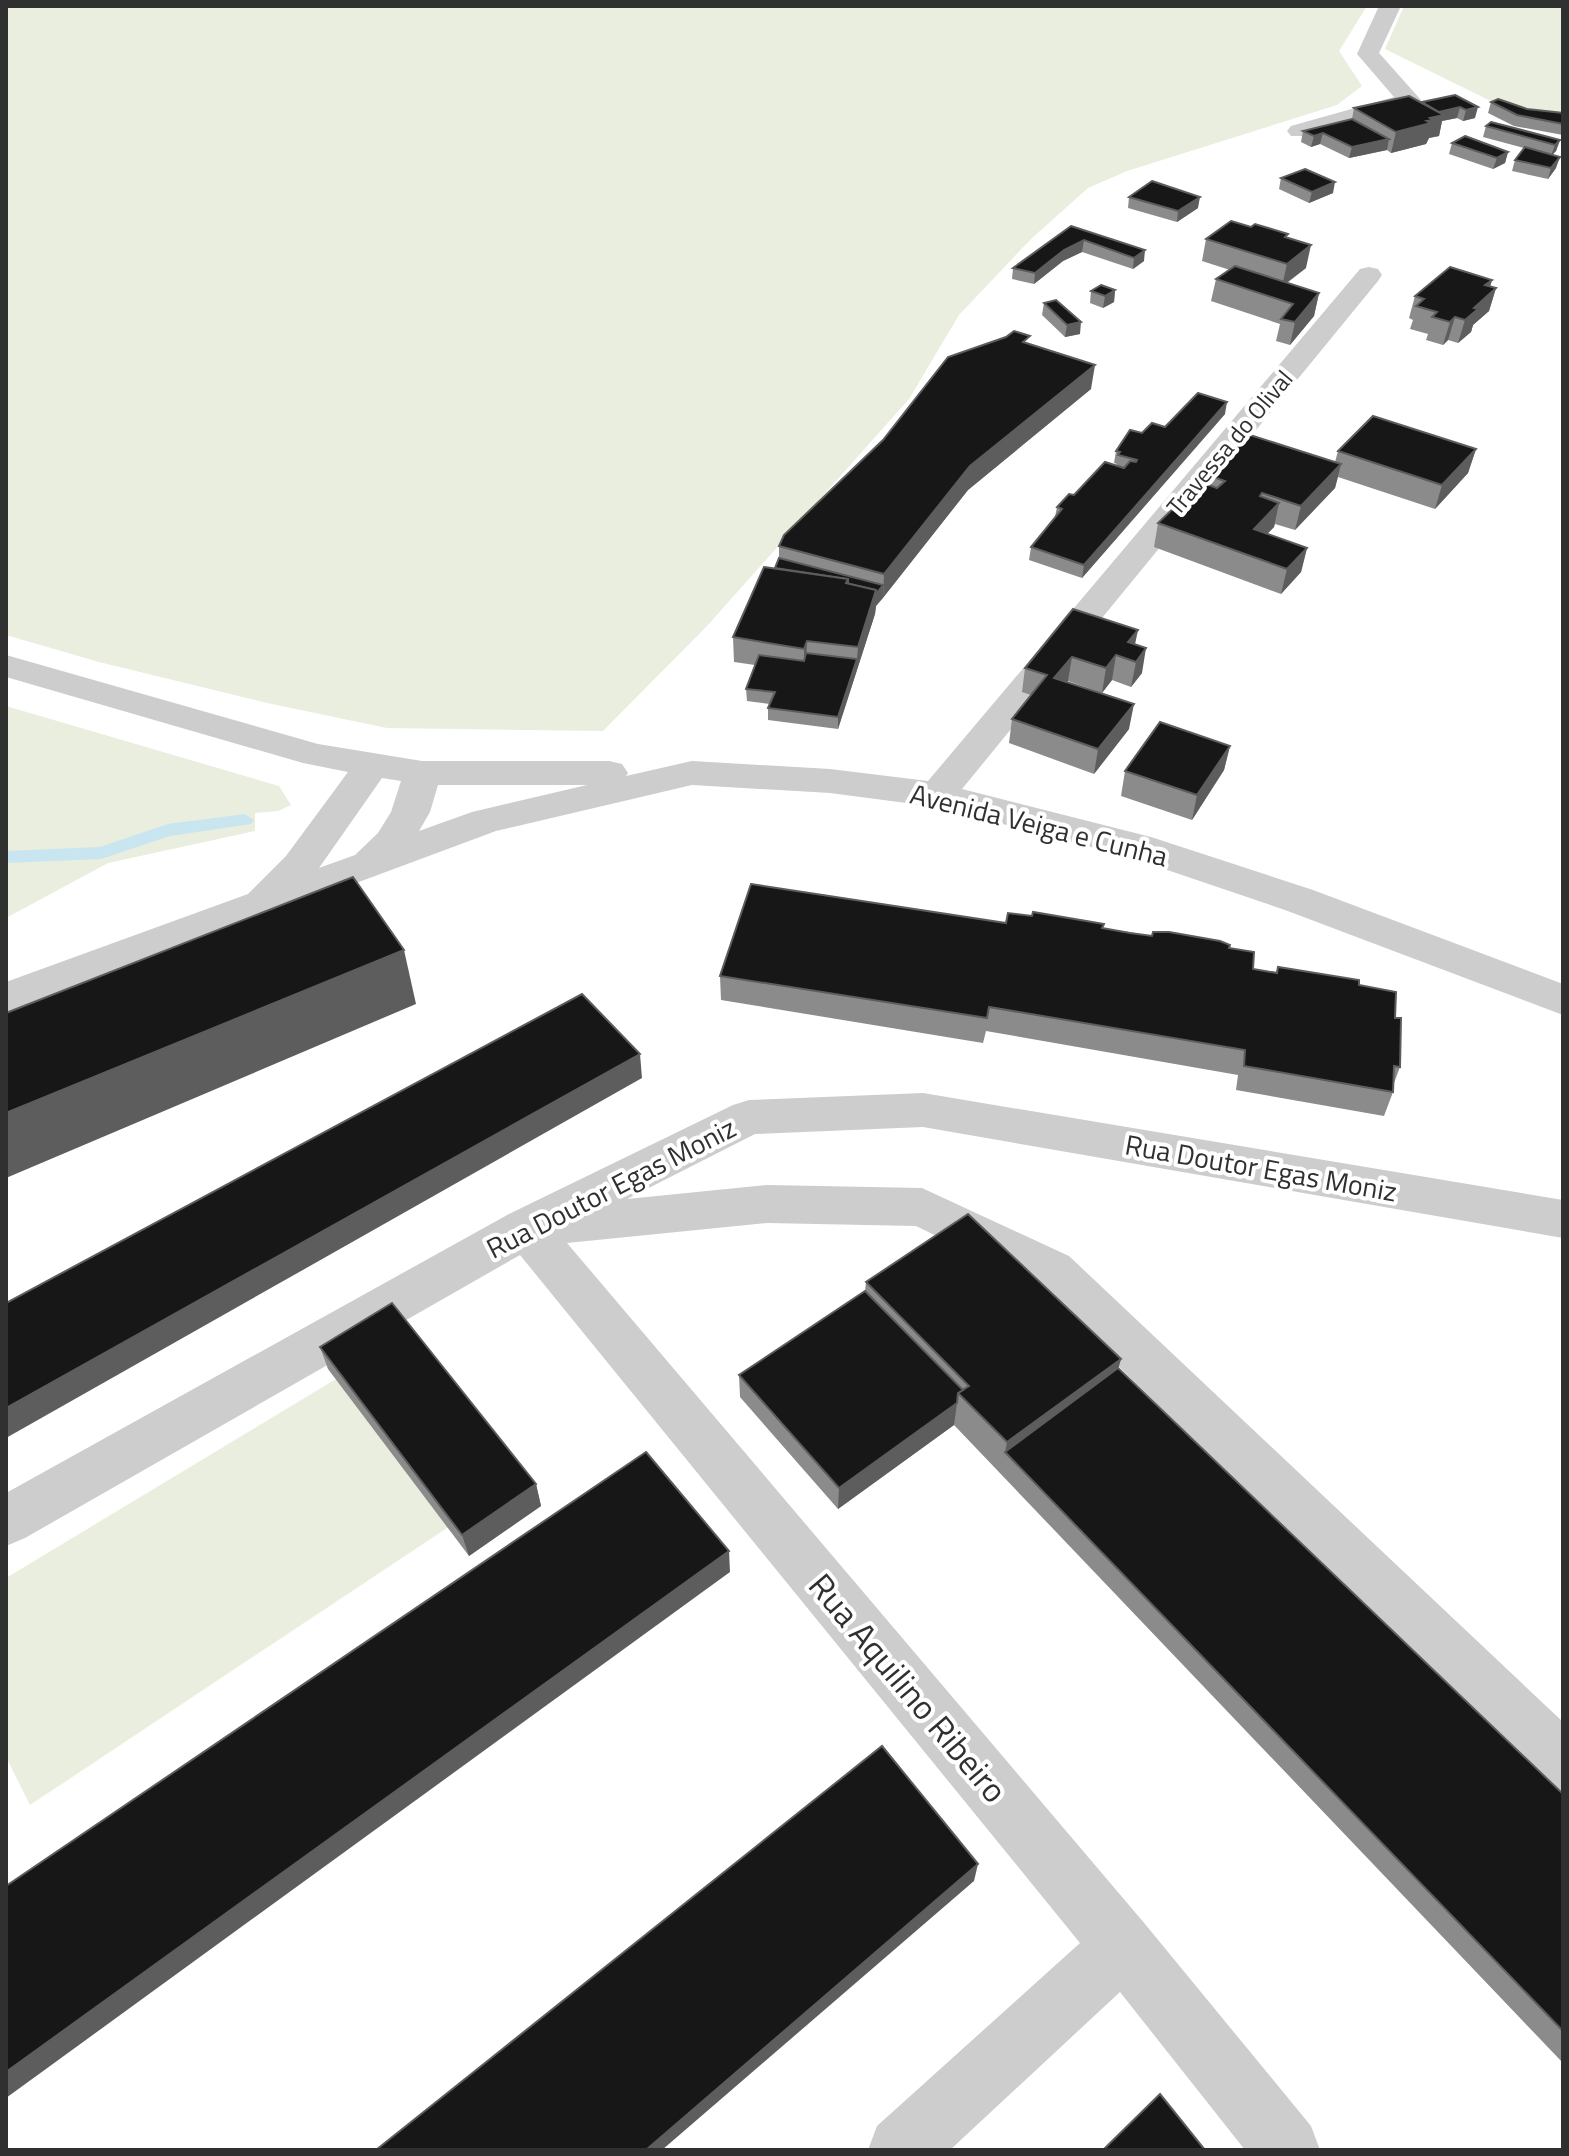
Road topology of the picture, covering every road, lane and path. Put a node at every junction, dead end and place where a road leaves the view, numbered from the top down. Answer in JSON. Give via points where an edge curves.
{"nodes":[{"id":1,"x":1390,"y":6,"type":"edge"},
{"id":2,"x":1299,"y":131,"type":"dead end"},
{"id":3,"x":1369,"y":275,"type":"dead end"},
{"id":4,"x":6,"y":666,"type":"edge"},
{"id":5,"x":374,"y":763,"type":"junction"},
{"id":6,"x":422,"y":773,"type":"junction"},
{"id":7,"x":692,"y":773,"type":"junction"},
{"id":8,"x":937,"y":795,"type":"junction"},
{"id":9,"x":362,"y":869,"type":"junction"},
{"id":10,"x":255,"y":907,"type":"junction"},
{"id":11,"x":6,"y":998,"type":"edge"},
{"id":12,"x":1563,"y":1000,"type":"edge"},
{"id":13,"x":1563,"y":1219,"type":"edge"},
{"id":14,"x":526,"y":1228,"type":"junction"},
{"id":15,"x":6,"y":1521,"type":"edge"},
{"id":16,"x":1563,"y":1762,"type":"edge"},
{"id":17,"x":1123,"y":1946,"type":"junction"},
{"id":18,"x":901,"y":2150,"type":"edge"},
{"id":19,"x":1287,"y":2150,"type":"edge"}],
"edges":[{"from":1,"to":2,"type":"street","via":[[1368,54],[1409,100]]},
{"from":3,"to":8,"type":"street","name":"Travessa do Olival"},
{"from":4,"to":5,"type":"street","via":[[316,755]]},
{"from":5,"to":6,"type":"street"},
{"from":5,"to":10,"type":"street","name":"Avenida Veiga e Cunha","via":[[300,865]]},
{"from":6,"to":7,"type":"street"},
{"from":6,"to":9,"type":"street","name":"Avenida Veiga e Cunha","via":[[408,823]]},
{"from":7,"to":8,"type":"street","name":"Avenida Veiga e Cunha","via":[[830,781]]},
{"from":7,"to":9,"type":"street","name":"Avenida Veiga e Cunha","via":[[486,821]]},
{"from":8,"to":12,"type":"street","name":"Avenida Veiga e Cunha","via":[[1137,846],[1313,905]]},
{"from":9,"to":10,"type":"street","name":"Avenida Veiga e Cunha"},
{"from":10,"to":11,"type":"street","name":"Avenida Veiga e Cunha"},
{"from":13,"to":14,"type":"street","name":"Rua Doutor Egas Moniz","via":[[923,1110],[749,1117]]},
{"from":14,"to":15,"type":"street","name":"Rua Doutor Egas Moniz"},
{"from":14,"to":16,"type":"street","via":[[767,1204],[922,1207],[1052,1270]]},
{"from":14,"to":17,"type":"street","name":"Rua Aquilino Ribeiro"},
{"from":17,"to":18,"type":"street"},
{"from":17,"to":19,"type":"street","name":"Rua Aquilino Ribeiro"}]}
